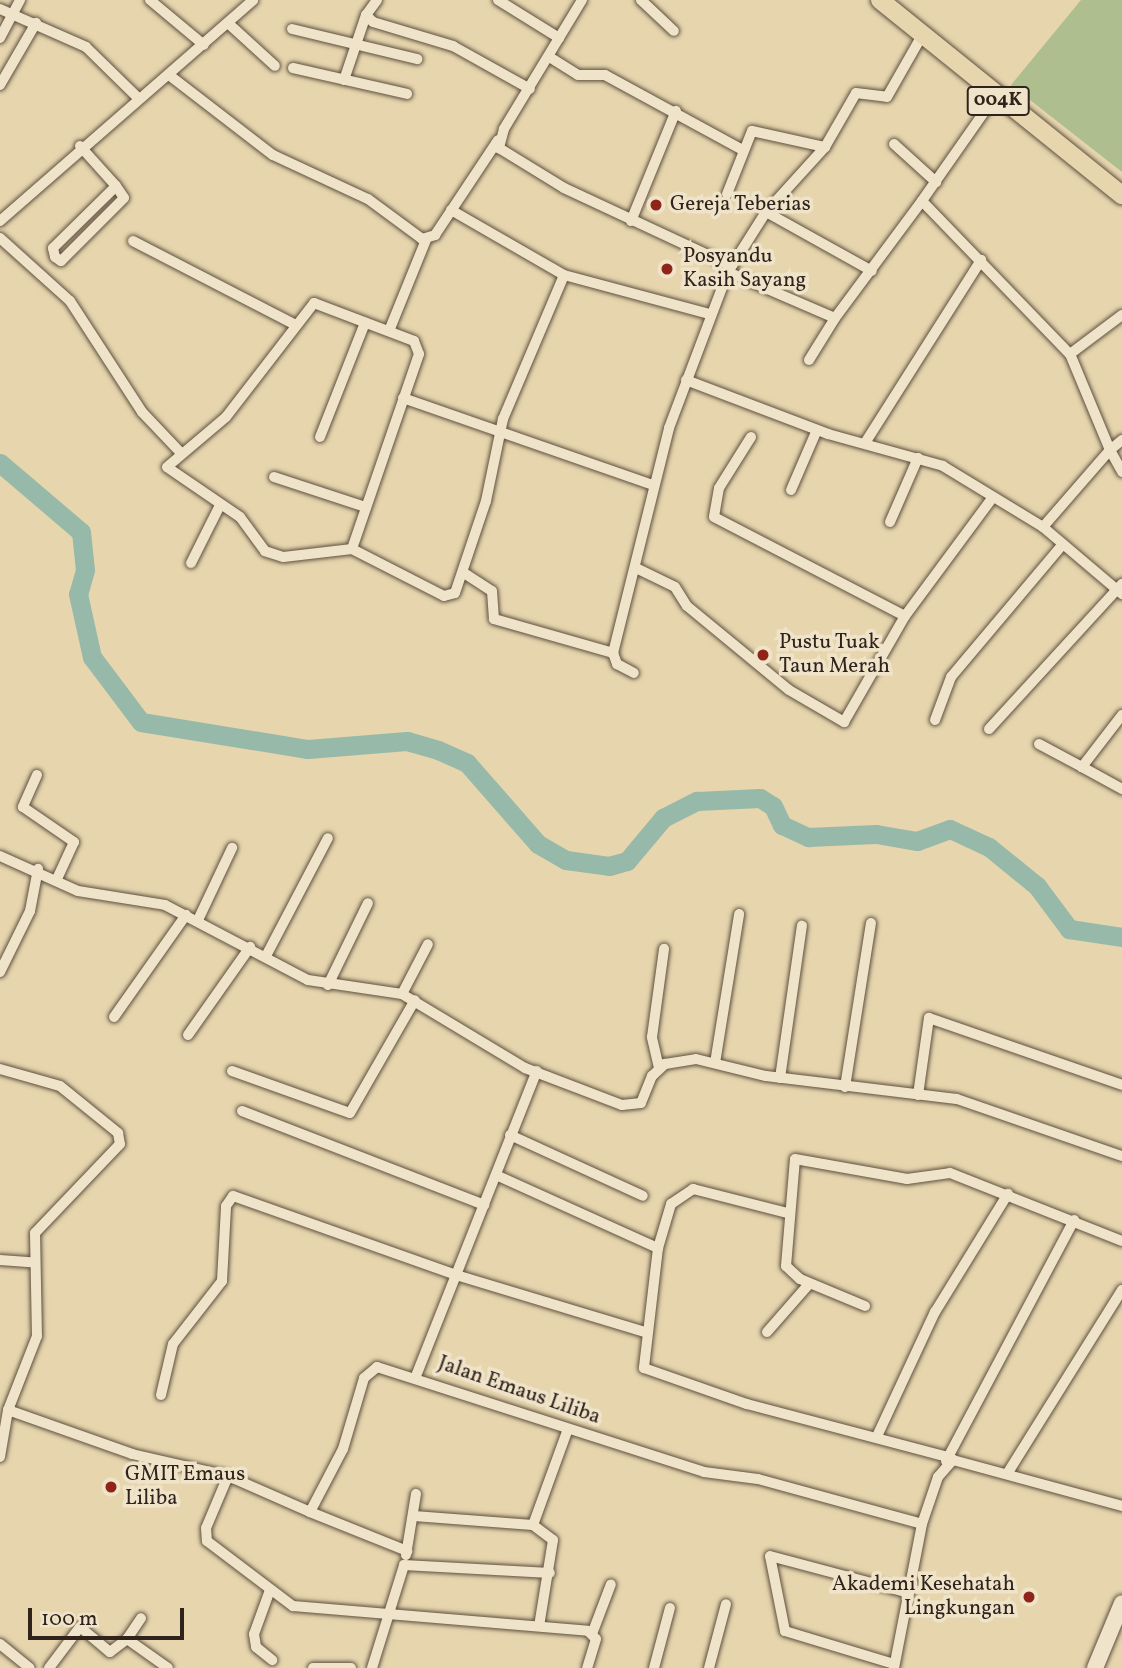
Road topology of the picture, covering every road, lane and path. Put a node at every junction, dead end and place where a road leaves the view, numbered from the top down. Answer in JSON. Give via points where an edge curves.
{"nodes":[{"id":1,"x":20,"y":0,"type":"edge"},
{"id":2,"x":150,"y":0,"type":"edge"},
{"id":3,"x":253,"y":0,"type":"edge"},
{"id":4,"x":377,"y":0,"type":"edge"},
{"id":5,"x":498,"y":0,"type":"edge"},
{"id":6,"x":582,"y":0,"type":"edge"},
{"id":7,"x":641,"y":0,"type":"edge"},
{"id":8,"x":880,"y":0,"type":"edge"},
{"id":9,"x":0,"y":9,"type":"edge"},
{"id":10,"x":13,"y":13,"type":"junction"},
{"id":11,"x":366,"y":15,"type":"junction"},
{"id":12,"x":36,"y":23,"type":"junction"},
{"id":13,"x":229,"y":24,"type":"junction"},
{"id":14,"x":292,"y":29,"type":"dead end"},
{"id":15,"x":674,"y":31,"type":"dead end"},
{"id":16,"x":923,"y":34,"type":"junction"},
{"id":17,"x":0,"y":38,"type":"edge"},
{"id":18,"x":558,"y":42,"type":"junction"},
{"id":19,"x":355,"y":44,"type":"junction"},
{"id":20,"x":204,"y":45,"type":"junction"},
{"id":21,"x":551,"y":58,"type":"junction"},
{"id":22,"x":417,"y":59,"type":"dead end"},
{"id":23,"x":275,"y":66,"type":"dead end"},
{"id":24,"x":293,"y":68,"type":"dead end"},
{"id":25,"x":169,"y":75,"type":"junction"},
{"id":26,"x":344,"y":80,"type":"junction"},
{"id":27,"x":0,"y":85,"type":"edge"},
{"id":28,"x":530,"y":89,"type":"junction"},
{"id":29,"x":407,"y":94,"type":"dead end"},
{"id":30,"x":137,"y":97,"type":"junction"},
{"id":31,"x":994,"y":98,"type":"junction"},
{"id":32,"x":676,"y":111,"type":"junction"},
{"id":33,"x":498,"y":140,"type":"junction"},
{"id":34,"x":894,"y":144,"type":"dead end"},
{"id":35,"x":80,"y":146,"type":"junction"},
{"id":36,"x":825,"y":147,"type":"junction"},
{"id":37,"x":741,"y":149,"type":"junction"},
{"id":38,"x":936,"y":182,"type":"junction"},
{"id":39,"x":116,"y":186,"type":"junction"},
{"id":40,"x":727,"y":194,"type":"dead end"},
{"id":41,"x":1122,"y":195,"type":"edge"},
{"id":42,"x":922,"y":201,"type":"junction"},
{"id":43,"x":451,"y":210,"type":"junction"},
{"id":44,"x":766,"y":212,"type":"junction"},
{"id":45,"x":0,"y":221,"type":"edge"},
{"id":46,"x":631,"y":221,"type":"junction"},
{"id":47,"x":0,"y":238,"type":"edge"},
{"id":48,"x":426,"y":240,"type":"junction"},
{"id":49,"x":134,"y":241,"type":"dead end"},
{"id":50,"x":981,"y":260,"type":"junction"},
{"id":51,"x":730,"y":269,"type":"junction"},
{"id":52,"x":872,"y":271,"type":"junction"},
{"id":53,"x":564,"y":275,"type":"junction"},
{"id":54,"x":710,"y":314,"type":"junction"},
{"id":55,"x":1122,"y":315,"type":"edge"},
{"id":56,"x":835,"y":318,"type":"junction"},
{"id":57,"x":365,"y":323,"type":"junction"},
{"id":58,"x":296,"y":325,"type":"junction"},
{"id":59,"x":389,"y":331,"type":"junction"},
{"id":60,"x":1070,"y":354,"type":"junction"},
{"id":61,"x":809,"y":360,"type":"dead end"},
{"id":62,"x":686,"y":380,"type":"junction"},
{"id":63,"x":403,"y":398,"type":"junction"},
{"id":64,"x":817,"y":430,"type":"junction"},
{"id":65,"x":500,"y":432,"type":"junction"},
{"id":66,"x":320,"y":437,"type":"dead end"},
{"id":67,"x":751,"y":437,"type":"dead end"},
{"id":68,"x":1122,"y":440,"type":"edge"},
{"id":69,"x":865,"y":443,"type":"junction"},
{"id":70,"x":1110,"y":450,"type":"junction"},
{"id":71,"x":180,"y":452,"type":"junction"},
{"id":72,"x":918,"y":458,"type":"junction"},
{"id":73,"x":1122,"y":472,"type":"edge"},
{"id":74,"x":274,"y":478,"type":"dead end"},
{"id":75,"x":653,"y":485,"type":"junction"},
{"id":76,"x":791,"y":489,"type":"dead end"},
{"id":77,"x":993,"y":497,"type":"junction"},
{"id":78,"x":220,"y":505,"type":"junction"},
{"id":79,"x":366,"y":508,"type":"junction"},
{"id":80,"x":890,"y":522,"type":"dead end"},
{"id":81,"x":1043,"y":527,"type":"junction"},
{"id":82,"x":1062,"y":545,"type":"junction"},
{"id":83,"x":352,"y":549,"type":"junction"},
{"id":84,"x":191,"y":563,"type":"dead end"},
{"id":85,"x":636,"y":568,"type":"junction"},
{"id":86,"x":464,"y":573,"type":"junction"},
{"id":87,"x":1120,"y":590,"type":"edge"},
{"id":88,"x":905,"y":616,"type":"junction"},
{"id":89,"x":614,"y":653,"type":"junction"},
{"id":90,"x":634,"y":673,"type":"dead end"},
{"id":91,"x":1122,"y":715,"type":"edge"},
{"id":92,"x":935,"y":719,"type":"dead end"},
{"id":93,"x":989,"y":729,"type":"dead end"},
{"id":94,"x":1039,"y":744,"type":"dead end"},
{"id":95,"x":1082,"y":767,"type":"junction"},
{"id":96,"x":37,"y":775,"type":"dead end"},
{"id":97,"x":1122,"y":789,"type":"edge"},
{"id":98,"x":328,"y":838,"type":"dead end"},
{"id":99,"x":232,"y":848,"type":"dead end"},
{"id":100,"x":0,"y":856,"type":"edge"},
{"id":101,"x":38,"y":869,"type":"junction"},
{"id":102,"x":56,"y":881,"type":"junction"},
{"id":103,"x":368,"y":903,"type":"dead end"},
{"id":104,"x":739,"y":914,"type":"dead end"},
{"id":105,"x":187,"y":915,"type":"junction"},
{"id":106,"x":198,"y":919,"type":"junction"},
{"id":107,"x":871,"y":923,"type":"dead end"},
{"id":108,"x":802,"y":926,"type":"dead end"},
{"id":109,"x":428,"y":944,"type":"dead end"},
{"id":110,"x":250,"y":947,"type":"junction"},
{"id":111,"x":664,"y":949,"type":"dead end"},
{"id":112,"x":266,"y":956,"type":"junction"},
{"id":113,"x":0,"y":972,"type":"edge"},
{"id":114,"x":328,"y":985,"type":"junction"},
{"id":115,"x":402,"y":994,"type":"junction"},
{"id":116,"x":415,"y":1000,"type":"junction"},
{"id":117,"x":114,"y":1017,"type":"dead end"},
{"id":118,"x":188,"y":1035,"type":"dead end"},
{"id":119,"x":715,"y":1063,"type":"junction"},
{"id":120,"x":659,"y":1068,"type":"junction"},
{"id":121,"x":0,"y":1069,"type":"edge"},
{"id":122,"x":232,"y":1071,"type":"dead end"},
{"id":123,"x":537,"y":1071,"type":"junction"},
{"id":124,"x":780,"y":1078,"type":"junction"},
{"id":125,"x":1122,"y":1085,"type":"edge"},
{"id":126,"x":845,"y":1087,"type":"junction"},
{"id":127,"x":918,"y":1095,"type":"junction"},
{"id":128,"x":242,"y":1111,"type":"dead end"},
{"id":129,"x":510,"y":1135,"type":"junction"},
{"id":130,"x":1122,"y":1156,"type":"edge"},
{"id":131,"x":496,"y":1175,"type":"junction"},
{"id":132,"x":1008,"y":1194,"type":"junction"},
{"id":133,"x":643,"y":1196,"type":"dead end"},
{"id":134,"x":484,"y":1205,"type":"junction"},
{"id":135,"x":787,"y":1213,"type":"junction"},
{"id":136,"x":1074,"y":1220,"type":"junction"},
{"id":137,"x":1122,"y":1241,"type":"edge"},
{"id":138,"x":658,"y":1248,"type":"junction"},
{"id":139,"x":0,"y":1260,"type":"edge"},
{"id":140,"x":31,"y":1262,"type":"junction"},
{"id":141,"x":456,"y":1275,"type":"junction"},
{"id":142,"x":809,"y":1284,"type":"junction"},
{"id":143,"x":1122,"y":1290,"type":"edge"},
{"id":144,"x":865,"y":1306,"type":"dead end"},
{"id":145,"x":645,"y":1332,"type":"junction"},
{"id":146,"x":766,"y":1332,"type":"dead end"},
{"id":147,"x":416,"y":1376,"type":"junction"},
{"id":148,"x":161,"y":1395,"type":"dead end"},
{"id":149,"x":8,"y":1410,"type":"junction"},
{"id":150,"x":568,"y":1429,"type":"junction"},
{"id":151,"x":878,"y":1434,"type":"junction"},
{"id":152,"x":1,"y":1435,"type":"edge"},
{"id":153,"x":0,"y":1457,"type":"edge"},
{"id":154,"x":946,"y":1462,"type":"junction"},
{"id":155,"x":1007,"y":1474,"type":"junction"},
{"id":156,"x":228,"y":1476,"type":"junction"},
{"id":157,"x":416,"y":1494,"type":"dead end"},
{"id":158,"x":1122,"y":1506,"type":"edge"},
{"id":159,"x":310,"y":1512,"type":"junction"},
{"id":160,"x":414,"y":1516,"type":"junction"},
{"id":161,"x":922,"y":1524,"type":"junction"},
{"id":162,"x":533,"y":1525,"type":"junction"},
{"id":163,"x":407,"y":1551,"type":"junction"},
{"id":164,"x":404,"y":1565,"type":"junction"},
{"id":165,"x":550,"y":1573,"type":"junction"},
{"id":166,"x":611,"y":1584,"type":"dead end"},
{"id":167,"x":270,"y":1590,"type":"junction"},
{"id":168,"x":909,"y":1593,"type":"junction"},
{"id":169,"x":1122,"y":1603,"type":"edge"},
{"id":170,"x":726,"y":1604,"type":"dead end"},
{"id":171,"x":670,"y":1608,"type":"dead end"},
{"id":172,"x":392,"y":1616,"type":"junction"},
{"id":173,"x":141,"y":1618,"type":"dead end"},
{"id":174,"x":539,"y":1626,"type":"junction"},
{"id":175,"x":592,"y":1634,"type":"junction"},
{"id":176,"x":127,"y":1639,"type":"junction"},
{"id":177,"x":0,"y":1644,"type":"edge"},
{"id":178,"x":272,"y":1660,"type":"dead end"},
{"id":179,"x":300,"y":1662,"type":"dead end"},
{"id":180,"x":313,"y":1666,"type":"edge"},
{"id":181,"x":894,"y":1666,"type":"edge"},
{"id":182,"x":30,"y":1668,"type":"edge"},
{"id":183,"x":49,"y":1668,"type":"edge"},
{"id":184,"x":168,"y":1668,"type":"edge"},
{"id":185,"x":351,"y":1668,"type":"edge"},
{"id":186,"x":372,"y":1668,"type":"edge"},
{"id":187,"x":587,"y":1668,"type":"edge"},
{"id":188,"x":654,"y":1668,"type":"edge"},
{"id":189,"x":709,"y":1668,"type":"edge"},
{"id":190,"x":1095,"y":1668,"type":"edge"}],
"edges":[{"from":1,"to":10,"type":"street"},
{"from":2,"to":20,"type":"street"},
{"from":3,"to":13,"type":"street"},
{"from":4,"to":11,"type":"street"},
{"from":5,"to":18,"type":"street"},
{"from":6,"to":18,"type":"street"},
{"from":7,"to":15,"type":"street"},
{"from":8,"to":16,"type":"main road","number":"004K"},
{"from":9,"to":10,"type":"street"},
{"from":10,"to":12,"type":"street"},
{"from":10,"to":17,"type":"street"},
{"from":11,"to":19,"type":"street"},
{"from":11,"to":28,"type":"street","via":[[453,46]]},
{"from":12,"to":27,"type":"street"},
{"from":12,"to":30,"type":"street","via":[[86,47]]},
{"from":13,"to":20,"type":"street"},
{"from":13,"to":23,"type":"street"},
{"from":14,"to":19,"type":"street"},
{"from":16,"to":31,"type":"main road","number":"004K"},
{"from":16,"to":36,"type":"street","via":[[887,97],[856,93]]},
{"from":18,"to":21,"type":"street"},
{"from":19,"to":22,"type":"street"},
{"from":19,"to":26,"type":"street"},
{"from":20,"to":25,"type":"street"},
{"from":21,"to":28,"type":"street"},
{"from":21,"to":32,"type":"street","via":[[578,75],[605,75]]},
{"from":24,"to":26,"type":"street"},
{"from":25,"to":30,"type":"street"},
{"from":25,"to":48,"type":"street","via":[[273,155],[368,199]]},
{"from":26,"to":29,"type":"street"},
{"from":28,"to":33,"type":"street"},
{"from":30,"to":35,"type":"street"},
{"from":31,"to":38,"type":"street"},
{"from":31,"to":41,"type":"main road","number":"004K"},
{"from":32,"to":37,"type":"street"},
{"from":32,"to":46,"type":"street"},
{"from":33,"to":43,"type":"street"},
{"from":33,"to":46,"type":"street","via":[[509,158]]},
{"from":34,"to":38,"type":"street"},
{"from":35,"to":39,"type":"street"},
{"from":35,"to":45,"type":"street"},
{"from":36,"to":37,"type":"street","via":[[752,131]]},
{"from":36,"to":44,"type":"street"},
{"from":37,"to":40,"type":"street"},
{"from":38,"to":42,"type":"street"},
{"from":39,"to":39,"type":"street","via":[[53,248],[59,260],[120,205],[124,196]]},
{"from":42,"to":50,"type":"street"},
{"from":42,"to":52,"type":"street"},
{"from":43,"to":48,"type":"street"},
{"from":43,"to":53,"type":"street"},
{"from":44,"to":51,"type":"street"},
{"from":44,"to":52,"type":"street"},
{"from":46,"to":51,"type":"street"},
{"from":47,"to":71,"type":"street","via":[[70,301],[142,412]]},
{"from":48,"to":59,"type":"street"},
{"from":49,"to":58,"type":"street"},
{"from":50,"to":60,"type":"street"},
{"from":50,"to":69,"type":"street"},
{"from":51,"to":54,"type":"street"},
{"from":51,"to":56,"type":"street"},
{"from":52,"to":56,"type":"street"},
{"from":53,"to":54,"type":"street"},
{"from":53,"to":65,"type":"street"},
{"from":54,"to":62,"type":"street"},
{"from":55,"to":60,"type":"street"},
{"from":56,"to":61,"type":"street"},
{"from":57,"to":58,"type":"street","via":[[314,303]]},
{"from":57,"to":59,"type":"street"},
{"from":57,"to":66,"type":"street"},
{"from":58,"to":71,"type":"street","via":[[226,417]]},
{"from":59,"to":63,"type":"street","via":[[419,348]]},
{"from":60,"to":70,"type":"street"},
{"from":62,"to":64,"type":"street"},
{"from":62,"to":75,"type":"street"},
{"from":63,"to":65,"type":"street"},
{"from":63,"to":79,"type":"street"},
{"from":64,"to":69,"type":"street"},
{"from":64,"to":76,"type":"street"},
{"from":65,"to":75,"type":"street"},
{"from":65,"to":86,"type":"street"},
{"from":67,"to":88,"type":"street","via":[[719,488],[713,517]]},
{"from":68,"to":70,"type":"street"},
{"from":69,"to":72,"type":"street"},
{"from":70,"to":73,"type":"street"},
{"from":70,"to":81,"type":"street"},
{"from":71,"to":78,"type":"street","via":[[169,464],[170,474]]},
{"from":72,"to":77,"type":"street","via":[[956,472]]},
{"from":72,"to":80,"type":"street"},
{"from":74,"to":79,"type":"street"},
{"from":75,"to":85,"type":"street"},
{"from":77,"to":81,"type":"street"},
{"from":77,"to":88,"type":"street"},
{"from":78,"to":83,"type":"street","via":[[240,517],[270,554]]},
{"from":78,"to":84,"type":"street"},
{"from":79,"to":83,"type":"street"},
{"from":81,"to":82,"type":"street"},
{"from":82,"to":87,"type":"street"},
{"from":82,"to":92,"type":"street","via":[[951,677]]},
{"from":83,"to":86,"type":"street","via":[[444,596],[455,593]]},
{"from":85,"to":88,"type":"street","via":[[675,587],[688,606],[779,682],[843,722]]},
{"from":85,"to":89,"type":"street"},
{"from":86,"to":89,"type":"street","via":[[492,591],[495,619]]},
{"from":87,"to":93,"type":"street"},
{"from":89,"to":90,"type":"street","via":[[617,664]]},
{"from":91,"to":95,"type":"street"},
{"from":94,"to":95,"type":"street"},
{"from":95,"to":97,"type":"street"},
{"from":96,"to":102,"type":"street","via":[[23,807],[74,842]]},
{"from":98,"to":112,"type":"street"},
{"from":99,"to":106,"type":"street"},
{"from":100,"to":101,"type":"street"},
{"from":101,"to":102,"type":"street"},
{"from":101,"to":113,"type":"street","via":[[30,911]]},
{"from":102,"to":105,"type":"street","via":[[90,894],[150,900]]},
{"from":103,"to":114,"type":"street"},
{"from":104,"to":119,"type":"street"},
{"from":105,"to":106,"type":"street"},
{"from":105,"to":117,"type":"street"},
{"from":106,"to":110,"type":"street"},
{"from":107,"to":126,"type":"street"},
{"from":108,"to":124,"type":"street"},
{"from":109,"to":115,"type":"street"},
{"from":110,"to":112,"type":"street"},
{"from":110,"to":118,"type":"street"},
{"from":111,"to":120,"type":"street","via":[[652,1037]]},
{"from":112,"to":114,"type":"street"},
{"from":114,"to":115,"type":"street"},
{"from":115,"to":116,"type":"street"},
{"from":116,"to":122,"type":"street","via":[[349,1113]]},
{"from":116,"to":123,"type":"street","via":[[483,1045]]},
{"from":119,"to":120,"type":"street","via":[[682,1059]]},
{"from":119,"to":124,"type":"street"},
{"from":120,"to":123,"type":"street","via":[[641,1102],[630,1107]]},
{"from":121,"to":140,"type":"street","via":[[60,1086],[120,1140],[109,1163],[40,1226]]},
{"from":123,"to":129,"type":"street"},
{"from":124,"to":126,"type":"street"},
{"from":125,"to":127,"type":"street","via":[[929,1018]]},
{"from":126,"to":127,"type":"street"},
{"from":127,"to":130,"type":"street","via":[[989,1108]]},
{"from":128,"to":134,"type":"street"},
{"from":129,"to":131,"type":"street"},
{"from":129,"to":133,"type":"street"},
{"from":131,"to":134,"type":"street"},
{"from":131,"to":138,"type":"street"},
{"from":132,"to":135,"type":"street","via":[[950,1173],[906,1179],[795,1159]]},
{"from":132,"to":136,"type":"street"},
{"from":132,"to":151,"type":"street","via":[[935,1312]]},
{"from":134,"to":141,"type":"street"},
{"from":135,"to":138,"type":"street","via":[[693,1189],[671,1204]]},
{"from":135,"to":142,"type":"street","via":[[792,1224],[786,1266]]},
{"from":136,"to":137,"type":"street"},
{"from":136,"to":154,"type":"street"},
{"from":138,"to":145,"type":"street","via":[[659,1274]]},
{"from":139,"to":140,"type":"street"},
{"from":140,"to":149,"type":"street","via":[[37,1336]]},
{"from":141,"to":145,"type":"street"},
{"from":141,"to":147,"type":"street"},
{"from":141,"to":148,"type":"street","via":[[233,1196],[226,1206],[222,1281],[173,1344]]},
{"from":142,"to":144,"type":"street"},
{"from":142,"to":146,"type":"street"},
{"from":143,"to":155,"type":"street"},
{"from":145,"to":151,"type":"street","via":[[644,1368],[747,1404]]},
{"from":147,"to":150,"type":"street","name":"Jalan Emaus Liliba"},
{"from":147,"to":159,"type":"street","name":"Jalan Emaus Liliba","via":[[384,1367],[368,1371],[343,1449]]},
{"from":149,"to":152,"type":"street"},
{"from":149,"to":156,"type":"street","via":[[132,1454]]},
{"from":150,"to":161,"type":"street","name":"Jalan Emaus Liliba","via":[[704,1472],[758,1479]]},
{"from":150,"to":162,"type":"street"},
{"from":151,"to":154,"type":"street"},
{"from":152,"to":153,"type":"street"},
{"from":154,"to":155,"type":"street","via":[[958,1460]]},
{"from":154,"to":161,"type":"street"},
{"from":155,"to":158,"type":"street"},
{"from":156,"to":159,"type":"street"},
{"from":156,"to":167,"type":"street","via":[[205,1535],[224,1558]]},
{"from":157,"to":160,"type":"street"},
{"from":159,"to":163,"type":"street"},
{"from":160,"to":162,"type":"street"},
{"from":160,"to":163,"type":"street"},
{"from":161,"to":168,"type":"street"},
{"from":162,"to":165,"type":"street","via":[[553,1540]]},
{"from":163,"to":164,"type":"street"},
{"from":164,"to":165,"type":"street"},
{"from":164,"to":172,"type":"street"},
{"from":165,"to":174,"type":"street"},
{"from":166,"to":175,"type":"street"},
{"from":167,"to":172,"type":"street","via":[[309,1611]]},
{"from":167,"to":178,"type":"street","via":[[254,1634],[257,1647]]},
{"from":168,"to":181,"type":"street"},
{"from":168,"to":181,"type":"street","via":[[770,1556],[785,1631]]},
{"from":169,"to":190,"type":"main road"},
{"from":170,"to":189,"type":"street"},
{"from":171,"to":188,"type":"street"},
{"from":172,"to":174,"type":"street"},
{"from":172,"to":186,"type":"street"},
{"from":173,"to":176,"type":"street"},
{"from":174,"to":175,"type":"street"},
{"from":175,"to":187,"type":"street"},
{"from":176,"to":183,"type":"street","via":[[110,1652],[78,1627]]},
{"from":176,"to":184,"type":"street"},
{"from":177,"to":182,"type":"street"},
{"from":179,"to":180,"type":"street"},
{"from":180,"to":185,"type":"street"}]}
